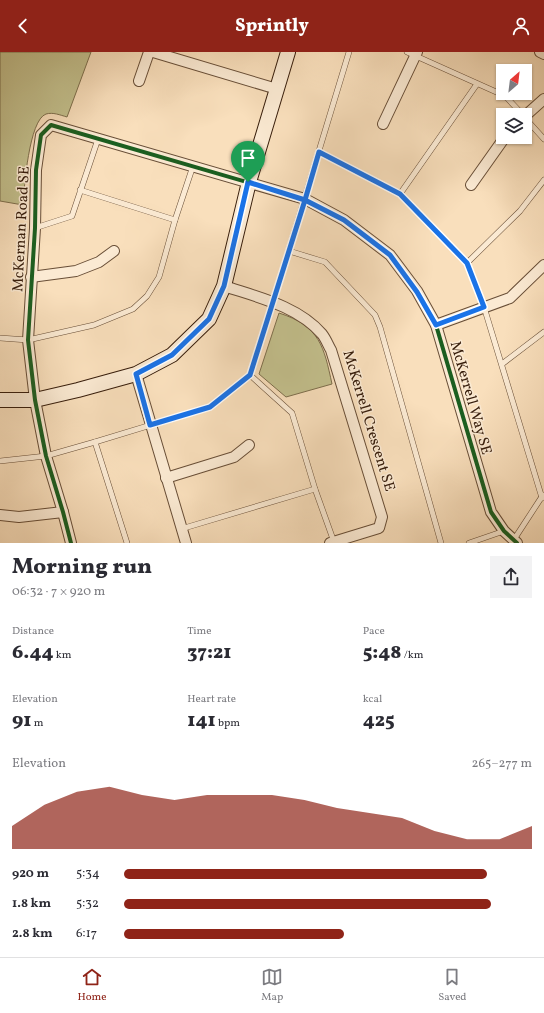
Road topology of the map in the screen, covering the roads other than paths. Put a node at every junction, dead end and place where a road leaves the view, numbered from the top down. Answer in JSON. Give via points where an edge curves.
{"nodes":[{"id":1,"x":148,"y":52,"type":"edge"},
{"id":2,"x":153,"y":52,"type":"edge"},
{"id":3,"x":288,"y":52,"type":"edge"},
{"id":4,"x":349,"y":52,"type":"edge"},
{"id":5,"x":540,"y":52,"type":"edge"},
{"id":6,"x":413,"y":53,"type":"edge"},
{"id":7,"x":544,"y":54,"type":"edge"},
{"id":8,"x":139,"y":81,"type":"dead end"},
{"id":9,"x":477,"y":84,"type":"junction"},
{"id":10,"x":277,"y":89,"type":"junction"},
{"id":11,"x":544,"y":99,"type":"edge"},
{"id":12,"x":516,"y":108,"type":"edge"},
{"id":13,"x":532,"y":109,"type":"edge"},
{"id":14,"x":383,"y":124,"type":"dead end"},
{"id":15,"x":532,"y":125,"type":"edge"},
{"id":16,"x":98,"y":139,"type":"junction"},
{"id":17,"x":544,"y":139,"type":"edge"},
{"id":18,"x":499,"y":144,"type":"edge"},
{"id":19,"x":319,"y":152,"type":"junction"},
{"id":20,"x":192,"y":166,"type":"junction"},
{"id":21,"x":544,"y":180,"type":"edge"},
{"id":22,"x":248,"y":182,"type":"junction"},
{"id":23,"x":471,"y":184,"type":"dead end"},
{"id":24,"x":80,"y":190,"type":"junction"},
{"id":25,"x":400,"y":194,"type":"junction"},
{"id":26,"x":305,"y":200,"type":"junction"},
{"id":27,"x":175,"y":220,"type":"junction"},
{"id":28,"x":34,"y":228,"type":"junction"},
{"id":29,"x":114,"y":251,"type":"dead end"},
{"id":30,"x":289,"y":251,"type":"junction"},
{"id":31,"x":467,"y":263,"type":"junction"},
{"id":32,"x":544,"y":266,"type":"edge"},
{"id":33,"x":31,"y":277,"type":"junction"},
{"id":34,"x":224,"y":286,"type":"junction"},
{"id":35,"x":273,"y":302,"type":"junction"},
{"id":36,"x":484,"y":307,"type":"junction"},
{"id":37,"x":436,"y":325,"type":"junction"},
{"id":38,"x":544,"y":332,"type":"edge"},
{"id":39,"x":0,"y":338,"type":"edge"},
{"id":40,"x":28,"y":340,"type":"junction"},
{"id":41,"x":502,"y":364,"type":"junction"},
{"id":42,"x":136,"y":374,"type":"junction"},
{"id":43,"x":250,"y":375,"type":"junction"},
{"id":44,"x":0,"y":400,"type":"edge"},
{"id":45,"x":35,"y":400,"type":"junction"},
{"id":46,"x":150,"y":425,"type":"junction"},
{"id":47,"x":96,"y":442,"type":"junction"},
{"id":48,"x":249,"y":445,"type":"dead end"},
{"id":49,"x":46,"y":456,"type":"junction"},
{"id":50,"x":0,"y":461,"type":"edge"},
{"id":51,"x":166,"y":478,"type":"junction"},
{"id":52,"x":315,"y":489,"type":"junction"},
{"id":53,"x":543,"y":496,"type":"edge"},
{"id":54,"x":63,"y":512,"type":"junction"},
{"id":55,"x":0,"y":515,"type":"edge"},
{"id":56,"x":181,"y":529,"type":"junction"},
{"id":57,"x":504,"y":531,"type":"junction"},
{"id":58,"x":332,"y":542,"type":"edge"},
{"id":59,"x":515,"y":542,"type":"edge"},
{"id":60,"x":71,"y":543,"type":"edge"},
{"id":61,"x":127,"y":543,"type":"edge"},
{"id":62,"x":186,"y":543,"type":"edge"},
{"id":63,"x":441,"y":543,"type":"edge"},
{"id":64,"x":469,"y":543,"type":"edge"}],
"edges":[{"from":1,"to":8,"type":"street"},
{"from":2,"to":10,"type":"street"},
{"from":3,"to":10,"type":"street"},
{"from":4,"to":19,"type":"lane"},
{"from":5,"to":7,"type":"street"},
{"from":6,"to":9,"type":"lane"},
{"from":6,"to":14,"type":"street"},
{"from":9,"to":12,"type":"lane","via":[[506,98]]},
{"from":9,"to":25,"type":"lane"},
{"from":10,"to":22,"type":"street"},
{"from":11,"to":13,"type":"street"},
{"from":15,"to":17,"type":"lane"},
{"from":16,"to":20,"type":"street","name":"McKernan Road SE"},
{"from":16,"to":24,"type":"lane"},
{"from":16,"to":28,"type":"street","name":"McKernan Road SE","via":[[51,125],[41,136],[36,170]]},
{"from":18,"to":23,"type":"street"},
{"from":19,"to":25,"type":"lane"},
{"from":19,"to":26,"type":"lane"},
{"from":20,"to":22,"type":"street","name":"McKernan Road SE"},
{"from":20,"to":27,"type":"lane"},
{"from":21,"to":31,"type":"lane","via":[[520,211]]},
{"from":22,"to":26,"type":"street","name":"McKerrell Way SE"},
{"from":22,"to":34,"type":"street"},
{"from":24,"to":27,"type":"lane"},
{"from":24,"to":28,"type":"lane","via":[[72,216]]},
{"from":25,"to":31,"type":"lane"},
{"from":26,"to":30,"type":"lane"},
{"from":26,"to":37,"type":"street","name":"McKerrell Way SE","via":[[344,220],[390,255],[417,292]]},
{"from":27,"to":40,"type":"lane","via":[[159,277],[147,296],[133,310],[94,325]]},
{"from":28,"to":33,"type":"street","name":"McKernan Road SE"},
{"from":29,"to":33,"type":"street","via":[[99,262],[76,271]]},
{"from":30,"to":35,"type":"lane"},
{"from":30,"to":63,"type":"lane","via":[[325,262],[375,315]]},
{"from":31,"to":36,"type":"lane"},
{"from":32,"to":36,"type":"street","via":[[510,298]]},
{"from":33,"to":40,"type":"street","name":"McKernan Road SE"},
{"from":34,"to":35,"type":"street","name":"McKerrell Crescent SE"},
{"from":34,"to":42,"type":"street","via":[[209,319],[172,355]]},
{"from":35,"to":43,"type":"lane"},
{"from":35,"to":58,"type":"street","name":"McKerrell Crescent SE","via":[[300,315],[322,334],[332,350],[382,517],[379,528]]},
{"from":36,"to":37,"type":"street"},
{"from":36,"to":41,"type":"lane"},
{"from":37,"to":57,"type":"street","name":"McKerrell Way SE","via":[[491,512]]},
{"from":38,"to":41,"type":"lane"},
{"from":39,"to":40,"type":"lane"},
{"from":40,"to":45,"type":"street","name":"McKernan Road SE"},
{"from":41,"to":53,"type":"lane"},
{"from":42,"to":45,"type":"street"},
{"from":42,"to":46,"type":"street"},
{"from":43,"to":46,"type":"lane","via":[[210,407]]},
{"from":43,"to":52,"type":"lane","via":[[292,413]]},
{"from":44,"to":45,"type":"street"},
{"from":45,"to":49,"type":"street","name":"McKernan Road SE"},
{"from":46,"to":47,"type":"lane"},
{"from":46,"to":51,"type":"street"},
{"from":47,"to":49,"type":"lane"},
{"from":47,"to":61,"type":"lane"},
{"from":48,"to":51,"type":"street","via":[[234,457]]},
{"from":49,"to":50,"type":"lane"},
{"from":49,"to":54,"type":"street","name":"McKernan Road SE"},
{"from":51,"to":56,"type":"street"},
{"from":52,"to":56,"type":"lane"},
{"from":52,"to":58,"type":"lane"},
{"from":53,"to":59,"type":"lane"},
{"from":54,"to":55,"type":"street","via":[[19,517]]},
{"from":54,"to":60,"type":"street","name":"McKernan Road SE"},
{"from":56,"to":62,"type":"street"},
{"from":57,"to":59,"type":"street","name":"McKerrell Way SE"},
{"from":57,"to":64,"type":"lane"}]}
